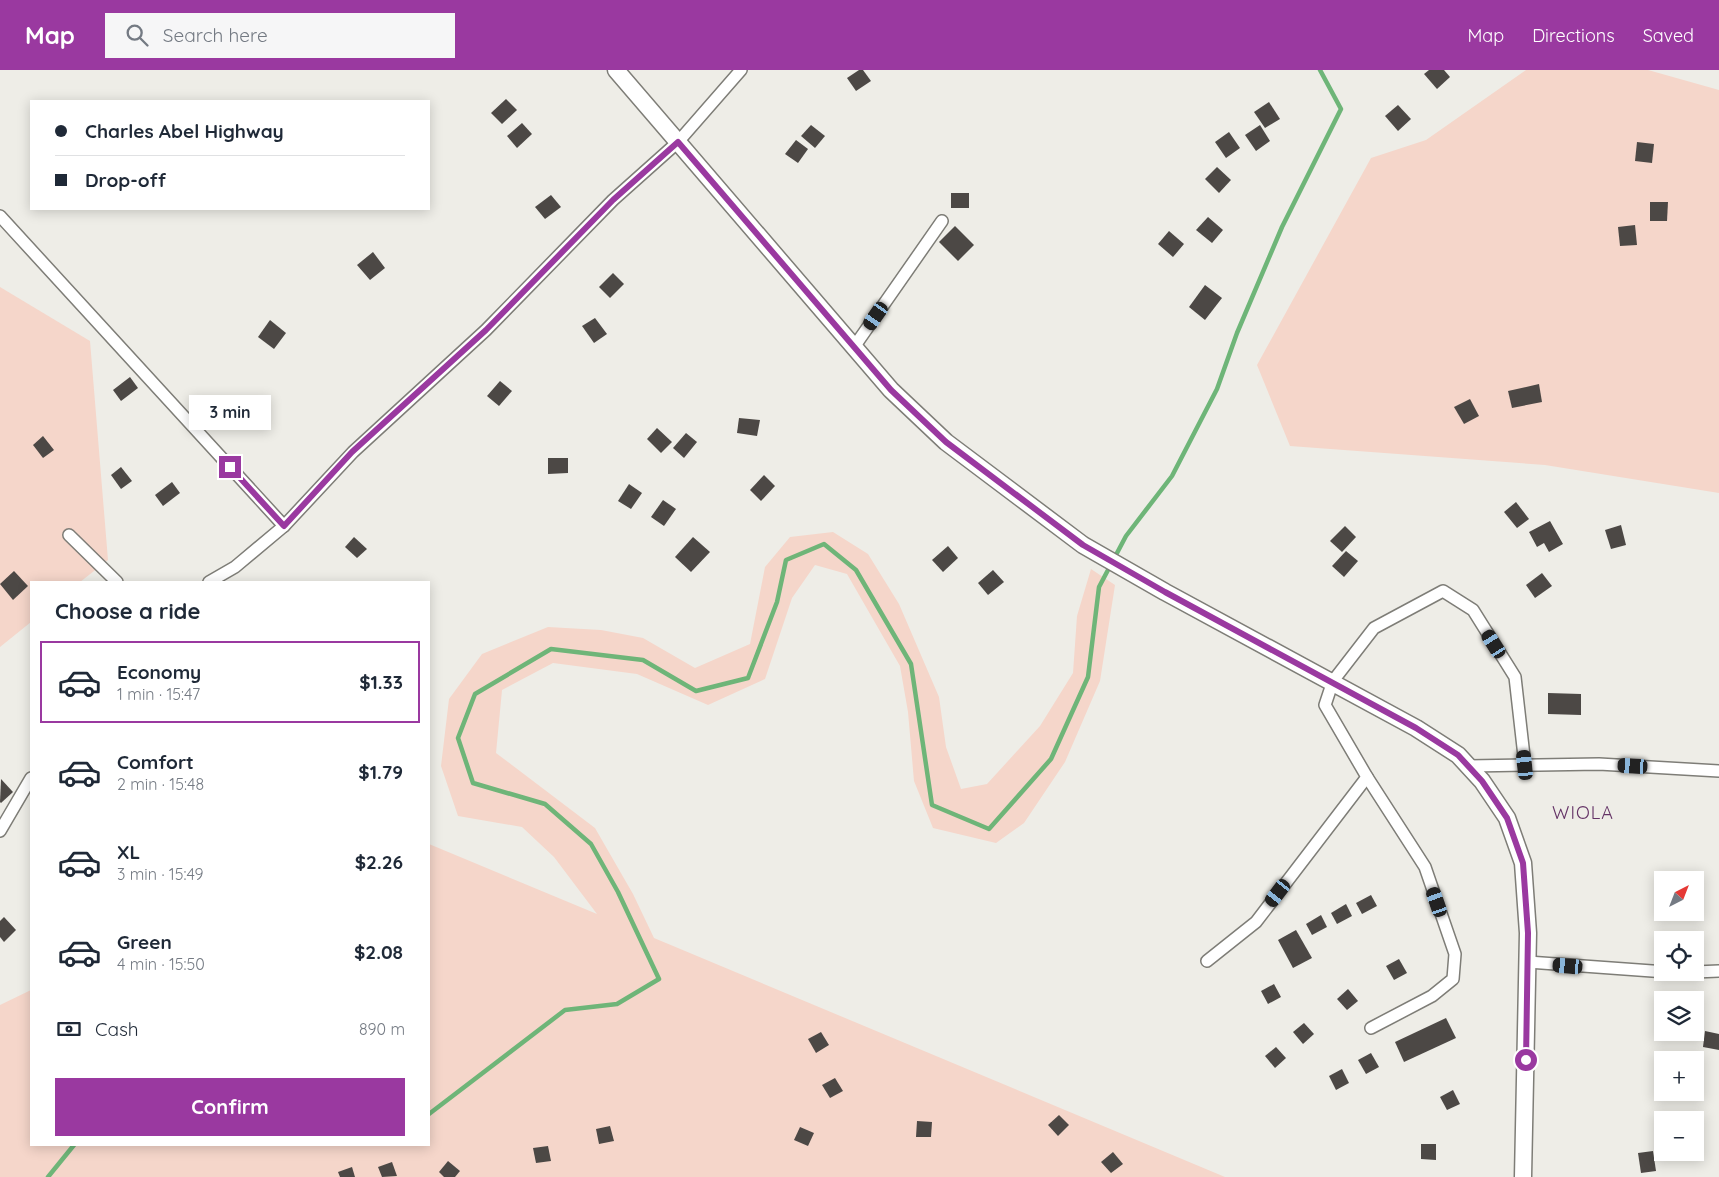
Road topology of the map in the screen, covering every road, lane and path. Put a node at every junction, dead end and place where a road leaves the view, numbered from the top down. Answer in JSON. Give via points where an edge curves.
{"nodes":[{"id":1,"x":616,"y":70,"type":"edge"},
{"id":2,"x":741,"y":70,"type":"edge"},
{"id":3,"x":678,"y":142,"type":"junction"},
{"id":4,"x":0,"y":216,"type":"edge"},
{"id":5,"x":942,"y":221,"type":"dead end"},
{"id":6,"x":854,"y":347,"type":"junction"},
{"id":7,"x":284,"y":526,"type":"junction"},
{"id":8,"x":70,"y":535,"type":"dead end"},
{"id":9,"x":116,"y":581,"type":"edge"},
{"id":10,"x":212,"y":581,"type":"edge"},
{"id":11,"x":1333,"y":681,"type":"junction"},
{"id":12,"x":1525,"y":765,"type":"junction"},
{"id":13,"x":1468,"y":766,"type":"junction"},
{"id":14,"x":1719,"y":771,"type":"edge"},
{"id":15,"x":1367,"y":777,"type":"junction"},
{"id":16,"x":30,"y":780,"type":"edge"},
{"id":17,"x":0,"y":831,"type":"edge"},
{"id":18,"x":1207,"y":961,"type":"dead end"},
{"id":19,"x":1528,"y":962,"type":"junction"},
{"id":20,"x":1654,"y":971,"type":"edge"},
{"id":21,"x":1719,"y":971,"type":"edge"},
{"id":22,"x":1704,"y":972,"type":"edge"},
{"id":23,"x":1371,"y":1028,"type":"dead end"},
{"id":24,"x":1523,"y":1177,"type":"edge"}],
"edges":[{"from":1,"to":3,"type":"main road"},
{"from":2,"to":3,"type":"street"},
{"from":3,"to":6,"type":"main road"},
{"from":3,"to":7,"type":"street","via":[[613,200],[486,330],[352,452]]},
{"from":4,"to":7,"type":"street"},
{"from":5,"to":6,"type":"street"},
{"from":6,"to":11,"type":"main road","via":[[891,390],[946,442],[1083,545]]},
{"from":7,"to":10,"type":"street","via":[[235,567]]},
{"from":8,"to":9,"type":"street"},
{"from":11,"to":12,"type":"street","via":[[1374,628],[1444,591],[1473,610],[1515,677]]},
{"from":11,"to":13,"type":"main road","via":[[1416,728],[1458,755]]},
{"from":11,"to":15,"type":"street","via":[[1325,705]]},
{"from":12,"to":13,"type":"street"},
{"from":12,"to":14,"type":"street","via":[[1599,764]]},
{"from":13,"to":19,"type":"main road","via":[[1507,818],[1523,863]]},
{"from":15,"to":18,"type":"street","via":[[1256,922]]},
{"from":15,"to":23,"type":"street","via":[[1425,867],[1455,954],[1453,979],[1432,996]]},
{"from":16,"to":17,"type":"street"},
{"from":19,"to":20,"type":"street"},
{"from":19,"to":24,"type":"main road"},
{"from":21,"to":22,"type":"street"}]}
